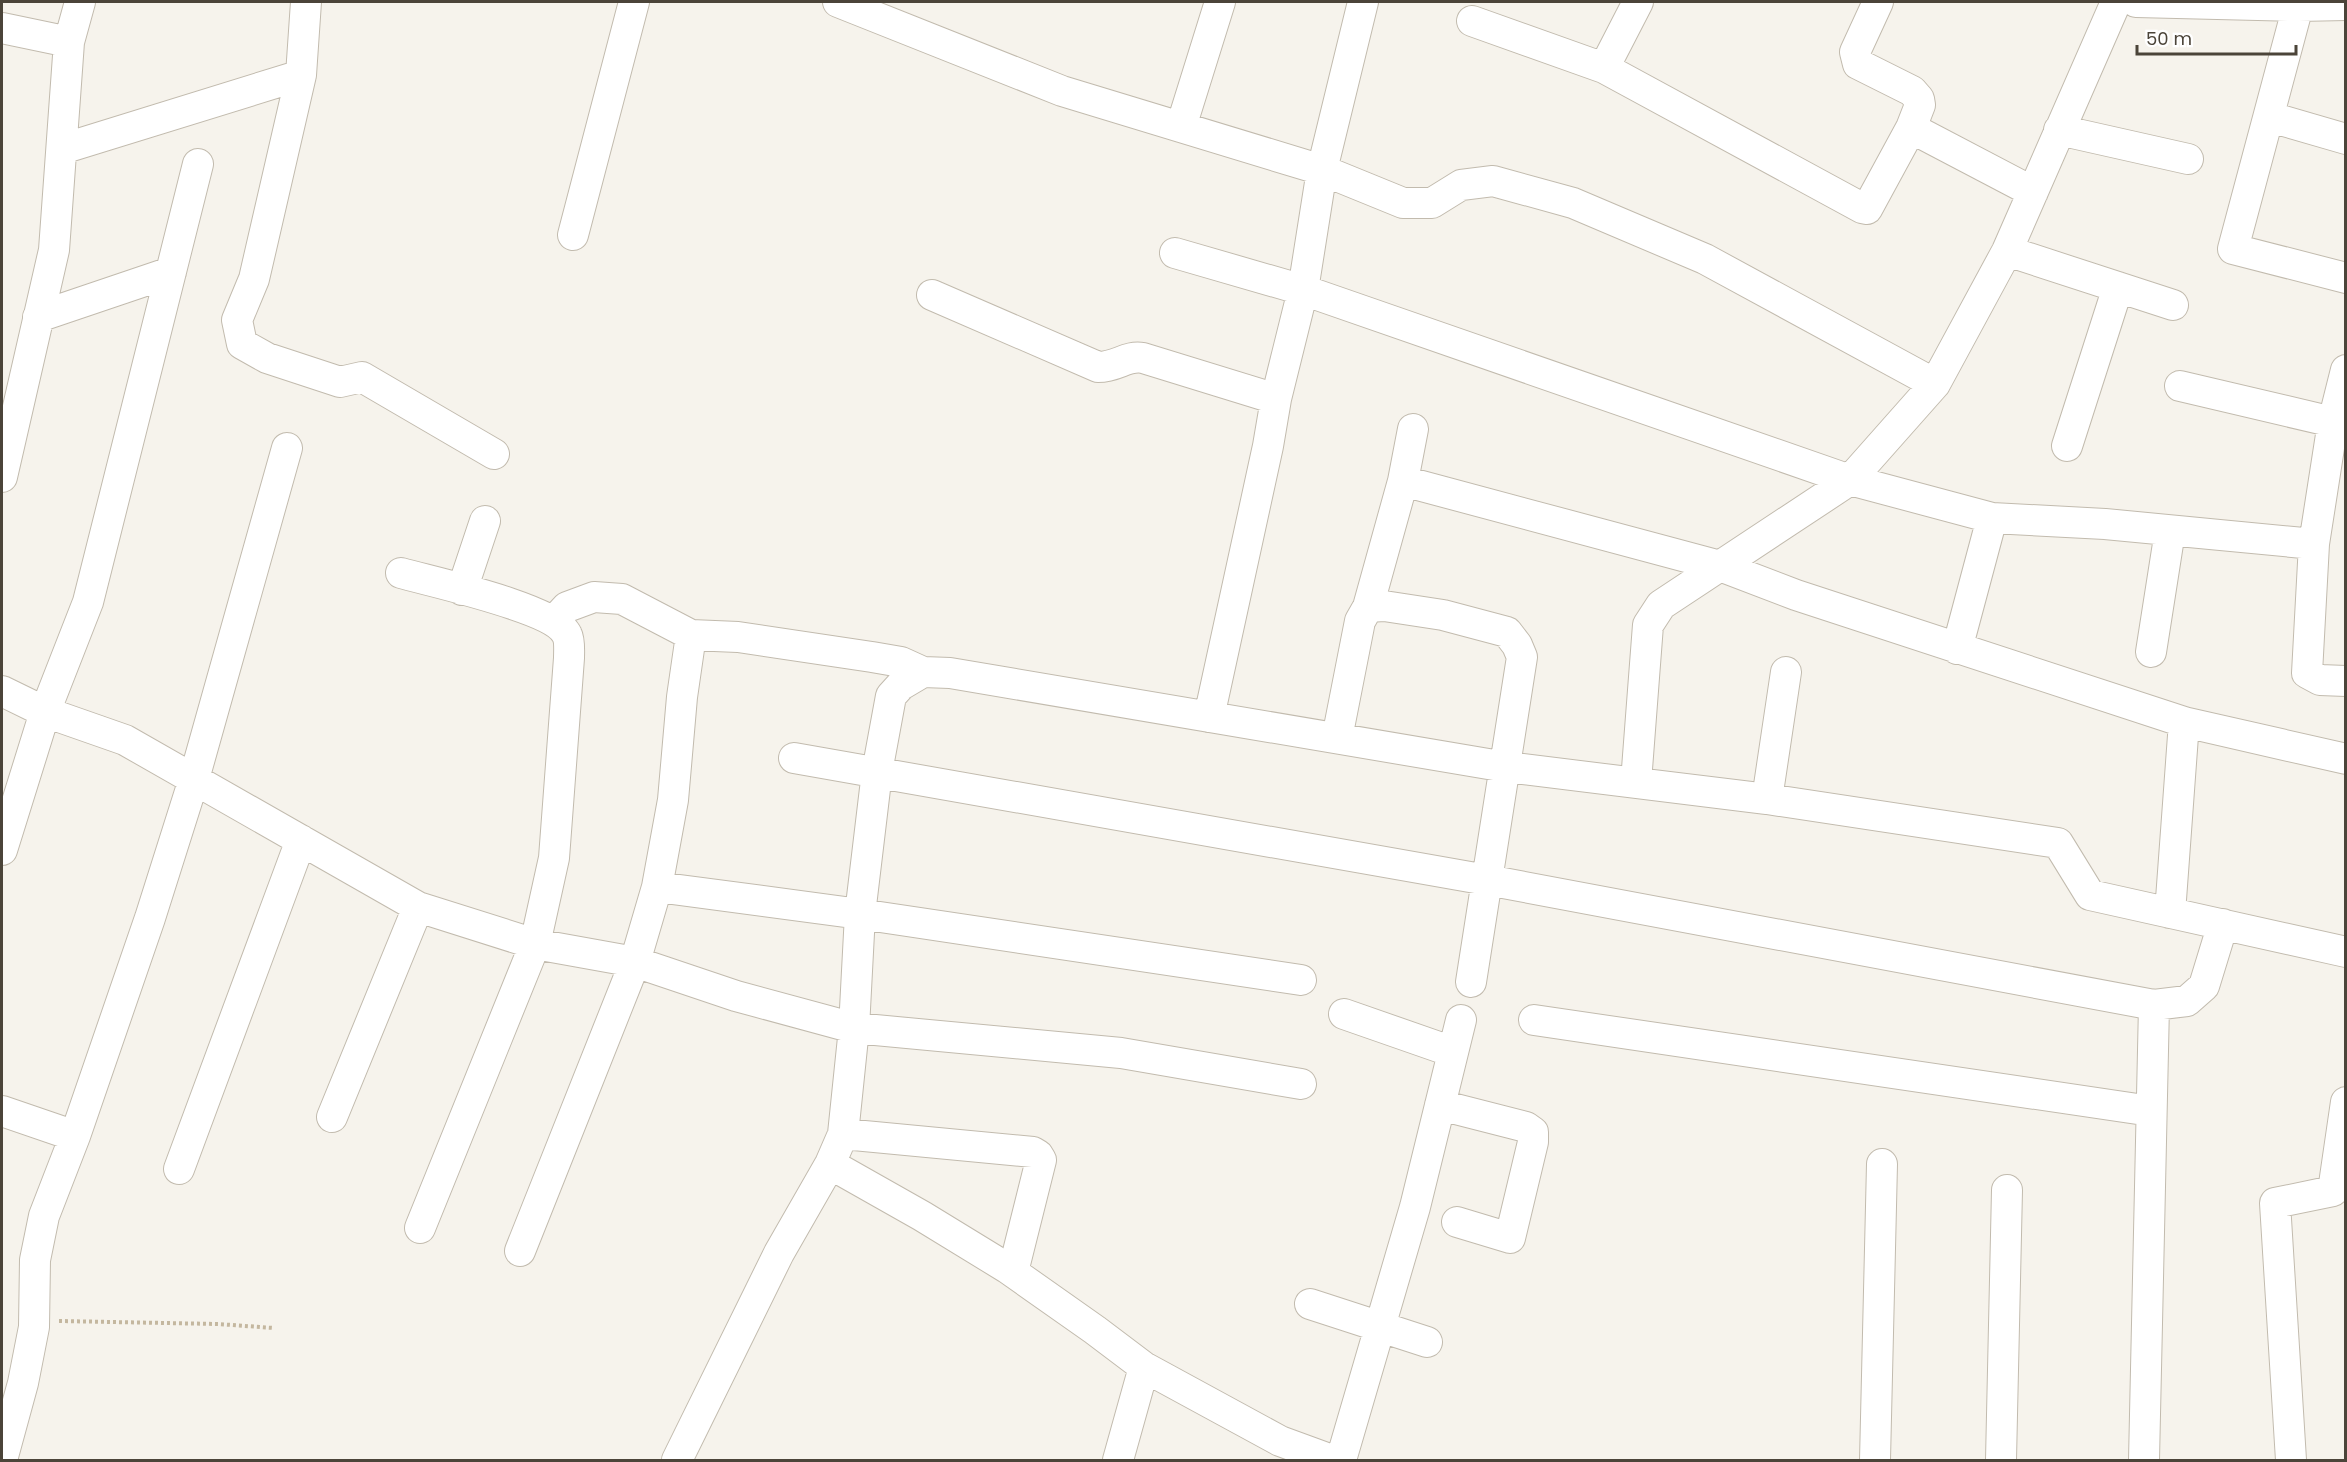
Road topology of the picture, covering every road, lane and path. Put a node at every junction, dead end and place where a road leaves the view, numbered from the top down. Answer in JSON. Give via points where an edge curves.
{"nodes":[{"id":1,"x":80,"y":2,"type":"edge"},
{"id":2,"x":306,"y":2,"type":"edge"},
{"id":3,"x":634,"y":2,"type":"edge"},
{"id":4,"x":838,"y":2,"type":"edge"},
{"id":5,"x":1220,"y":2,"type":"edge"},
{"id":6,"x":1363,"y":2,"type":"edge"},
{"id":7,"x":1638,"y":2,"type":"edge"},
{"id":8,"x":1878,"y":2,"type":"edge"},
{"id":9,"x":2116,"y":2,"type":"edge"},
{"id":10,"x":2136,"y":2,"type":"edge"},
{"id":11,"x":2346,"y":5,"type":"edge"},
{"id":12,"x":2298,"y":6,"type":"junction"},
{"id":13,"x":1472,"y":21,"type":"dead end"},
{"id":14,"x":2,"y":28,"type":"edge"},
{"id":15,"x":69,"y":42,"type":"junction"},
{"id":16,"x":1604,"y":68,"type":"junction"},
{"id":17,"x":302,"y":75,"type":"junction"},
{"id":18,"x":2270,"y":117,"type":"junction"},
{"id":19,"x":1181,"y":127,"type":"junction"},
{"id":20,"x":1911,"y":128,"type":"junction"},
{"id":21,"x":2059,"y":130,"type":"junction"},
{"id":22,"x":2346,"y":139,"type":"edge"},
{"id":23,"x":62,"y":149,"type":"junction"},
{"id":24,"x":2188,"y":159,"type":"dead end"},
{"id":25,"x":198,"y":164,"type":"dead end"},
{"id":26,"x":1322,"y":170,"type":"junction"},
{"id":27,"x":2033,"y":192,"type":"junction"},
{"id":28,"x":573,"y":235,"type":"dead end"},
{"id":29,"x":2007,"y":251,"type":"junction"},
{"id":30,"x":1175,"y":253,"type":"dead end"},
{"id":31,"x":171,"y":272,"type":"junction"},
{"id":32,"x":2346,"y":278,"type":"edge"},
{"id":33,"x":2118,"y":287,"type":"junction"},
{"id":34,"x":1302,"y":290,"type":"junction"},
{"id":35,"x":932,"y":295,"type":"dead end"},
{"id":36,"x":2174,"y":305,"type":"dead end"},
{"id":37,"x":38,"y":317,"type":"junction"},
{"id":38,"x":2346,"y":370,"type":"edge"},
{"id":39,"x":1935,"y":384,"type":"junction"},
{"id":40,"x":2180,"y":386,"type":"dead end"},
{"id":41,"x":1276,"y":399,"type":"junction"},
{"id":42,"x":2333,"y":422,"type":"junction"},
{"id":43,"x":1413,"y":429,"type":"dead end"},
{"id":44,"x":2067,"y":446,"type":"dead end"},
{"id":45,"x":287,"y":448,"type":"dead end"},
{"id":46,"x":494,"y":454,"type":"dead end"},
{"id":47,"x":2,"y":477,"type":"edge"},
{"id":48,"x":1850,"y":480,"type":"junction"},
{"id":49,"x":1403,"y":482,"type":"junction"},
{"id":50,"x":1992,"y":518,"type":"junction"},
{"id":51,"x":485,"y":520,"type":"dead end"},
{"id":52,"x":2170,"y":531,"type":"junction"},
{"id":53,"x":2314,"y":544,"type":"junction"},
{"id":54,"x":1720,"y":566,"type":"junction"},
{"id":55,"x":400,"y":573,"type":"dead end"},
{"id":56,"x":462,"y":590,"type":"junction"},
{"id":57,"x":1368,"y":607,"type":"junction"},
{"id":58,"x":554,"y":621,"type":"junction"},
{"id":59,"x":691,"y":635,"type":"junction"},
{"id":60,"x":1957,"y":649,"type":"junction"},
{"id":61,"x":2151,"y":652,"type":"dead end"},
{"id":62,"x":923,"y":672,"type":"junction"},
{"id":63,"x":1786,"y":672,"type":"dead end"},
{"id":64,"x":2346,"y":681,"type":"edge"},
{"id":65,"x":2,"y":691,"type":"edge"},
{"id":66,"x":45,"y":712,"type":"junction"},
{"id":67,"x":1209,"y":717,"type":"junction"},
{"id":68,"x":2184,"y":722,"type":"junction"},
{"id":69,"x":1337,"y":738,"type":"junction"},
{"id":70,"x":794,"y":758,"type":"dead end"},
{"id":71,"x":2346,"y":759,"type":"edge"},
{"id":72,"x":1506,"y":767,"type":"junction"},
{"id":73,"x":877,"y":772,"type":"junction"},
{"id":74,"x":194,"y":779,"type":"junction"},
{"id":75,"x":1636,"y":782,"type":"junction"},
{"id":76,"x":1767,"y":799,"type":"junction"},
{"id":77,"x":302,"y":840,"type":"junction"},
{"id":78,"x":2,"y":850,"type":"edge"},
{"id":79,"x":1487,"y":880,"type":"junction"},
{"id":80,"x":657,"y":887,"type":"junction"},
{"id":81,"x":418,"y":907,"type":"junction"},
{"id":82,"x":2170,"y":913,"type":"junction"},
{"id":83,"x":861,"y":914,"type":"junction"},
{"id":84,"x":2223,"y":924,"type":"junction"},
{"id":85,"x":535,"y":944,"type":"junction"},
{"id":86,"x":2346,"y":951,"type":"edge"},
{"id":87,"x":635,"y":962,"type":"junction"},
{"id":88,"x":1301,"y":980,"type":"dead end"},
{"id":89,"x":1471,"y":982,"type":"dead end"},
{"id":90,"x":2154,"y":1005,"type":"junction"},
{"id":91,"x":1344,"y":1014,"type":"dead end"},
{"id":92,"x":1461,"y":1020,"type":"dead end"},
{"id":93,"x":1534,"y":1020,"type":"dead end"},
{"id":94,"x":854,"y":1028,"type":"junction"},
{"id":95,"x":1453,"y":1052,"type":"junction"},
{"id":96,"x":1302,"y":1084,"type":"dead end"},
{"id":97,"x":2346,"y":1102,"type":"edge"},
{"id":98,"x":1440,"y":1105,"type":"junction"},
{"id":99,"x":2,"y":1111,"type":"edge"},
{"id":100,"x":2151,"y":1111,"type":"junction"},
{"id":101,"x":332,"y":1117,"type":"dead end"},
{"id":102,"x":843,"y":1134,"type":"junction"},
{"id":103,"x":75,"y":1136,"type":"junction"},
{"id":104,"x":830,"y":1164,"type":"junction"},
{"id":105,"x":1882,"y":1164,"type":"dead end"},
{"id":106,"x":179,"y":1169,"type":"dead end"},
{"id":107,"x":2007,"y":1190,"type":"dead end"},
{"id":108,"x":2339,"y":1192,"type":"edge"},
{"id":109,"x":1457,"y":1222,"type":"dead end"},
{"id":110,"x":420,"y":1228,"type":"dead end"},
{"id":111,"x":520,"y":1251,"type":"dead end"},
{"id":112,"x":1013,"y":1272,"type":"junction"},
{"id":113,"x":1310,"y":1304,"type":"dead end"},
{"id":114,"x":34,"y":1321,"type":"junction"},
{"id":115,"x":1380,"y":1326,"type":"junction"},
{"id":116,"x":274,"y":1328,"type":"dead end"},
{"id":117,"x":1427,"y":1342,"type":"dead end"},
{"id":118,"x":1144,"y":1367,"type":"junction"},
{"id":119,"x":4,"y":1444,"type":"edge"},
{"id":120,"x":677,"y":1461,"type":"edge"},
{"id":121,"x":1118,"y":1461,"type":"edge"},
{"id":122,"x":1332,"y":1461,"type":"edge"},
{"id":123,"x":1341,"y":1461,"type":"edge"},
{"id":124,"x":1875,"y":1461,"type":"edge"},
{"id":125,"x":2001,"y":1461,"type":"edge"},
{"id":126,"x":2144,"y":1461,"type":"edge"},
{"id":127,"x":2291,"y":1461,"type":"edge"}],
"edges":[{"from":1,"to":15,"type":"street"},
{"from":2,"to":17,"type":"street"},
{"from":3,"to":28,"type":"street"},
{"from":4,"to":19,"type":"street","via":[[1062,91]]},
{"from":5,"to":19,"type":"street"},
{"from":6,"to":26,"type":"street"},
{"from":7,"to":16,"type":"street"},
{"from":8,"to":20,"type":"street","via":[[1855,59],[1912,91],[1919,99]]},
{"from":9,"to":21,"type":"street"},
{"from":10,"to":12,"type":"street"},
{"from":11,"to":12,"type":"street"},
{"from":12,"to":18,"type":"street"},
{"from":13,"to":16,"type":"street"},
{"from":14,"to":15,"type":"street"},
{"from":15,"to":23,"type":"street"},
{"from":16,"to":20,"type":"street","via":[[1867,209]]},
{"from":17,"to":23,"type":"street"},
{"from":17,"to":46,"type":"street","via":[[254,279],[237,320],[242,345],[340,382],[362,376]]},
{"from":18,"to":22,"type":"street"},
{"from":18,"to":32,"type":"street","via":[[2234,249]]},
{"from":19,"to":26,"type":"street"},
{"from":20,"to":27,"type":"street"},
{"from":21,"to":24,"type":"street"},
{"from":21,"to":27,"type":"street"},
{"from":23,"to":37,"type":"street","via":[[54,250]]},
{"from":25,"to":31,"type":"street"},
{"from":26,"to":34,"type":"street"},
{"from":26,"to":39,"type":"street","via":[[1403,203],[1432,203],[1461,185],[1493,181],[1573,203],[1705,259]]},
{"from":27,"to":29,"type":"street"},
{"from":29,"to":33,"type":"street"},
{"from":29,"to":39,"type":"street"},
{"from":30,"to":34,"type":"street"},
{"from":31,"to":37,"type":"street"},
{"from":31,"to":66,"type":"street","via":[[88,602]]},
{"from":33,"to":36,"type":"street"},
{"from":33,"to":44,"type":"street"},
{"from":34,"to":41,"type":"street"},
{"from":34,"to":48,"type":"street"},
{"from":35,"to":41,"type":"street","via":[[1098,367],[1111,367],[1132,356],[1143,357]]},
{"from":37,"to":47,"type":"street"},
{"from":38,"to":42,"type":"street"},
{"from":39,"to":48,"type":"street"},
{"from":40,"to":42,"type":"street"},
{"from":41,"to":67,"type":"street"},
{"from":42,"to":53,"type":"street"},
{"from":43,"to":49,"type":"street"},
{"from":45,"to":74,"type":"street"},
{"from":48,"to":50,"type":"street"},
{"from":48,"to":54,"type":"street"},
{"from":49,"to":54,"type":"street"},
{"from":49,"to":57,"type":"street"},
{"from":50,"to":52,"type":"street"},
{"from":50,"to":60,"type":"street"},
{"from":51,"to":56,"type":"street"},
{"from":52,"to":53,"type":"street"},
{"from":52,"to":61,"type":"street"},
{"from":53,"to":64,"type":"street","via":[[2307,673],[2320,680]]},
{"from":54,"to":60,"type":"street","via":[[1796,596]]},
{"from":54,"to":75,"type":"street","via":[[1661,605],[1648,625]]},
{"from":55,"to":56,"type":"street"},
{"from":56,"to":58,"type":"street"},
{"from":57,"to":69,"type":"street","via":[[1360,621]]},
{"from":57,"to":72,"type":"street","via":[[1443,615],[1507,632],[1522,657]]},
{"from":58,"to":59,"type":"street","via":[[567,607],[594,597],[622,599]]},
{"from":58,"to":85,"type":"street","via":[[568,636],[569,658],[554,858]]},
{"from":59,"to":62,"type":"street","via":[[738,637],[872,657],[900,662]]},
{"from":59,"to":80,"type":"street","via":[[673,800]]},
{"from":60,"to":68,"type":"street"},
{"from":62,"to":67,"type":"street","via":[[950,673]]},
{"from":62,"to":73,"type":"street","via":[[891,696]]},
{"from":63,"to":76,"type":"street"},
{"from":65,"to":66,"type":"street"},
{"from":66,"to":74,"type":"street","via":[[125,740]]},
{"from":66,"to":78,"type":"street"},
{"from":67,"to":69,"type":"street"},
{"from":68,"to":71,"type":"street"},
{"from":68,"to":82,"type":"street"},
{"from":69,"to":72,"type":"street"},
{"from":70,"to":73,"type":"street"},
{"from":72,"to":75,"type":"street"},
{"from":72,"to":79,"type":"street"},
{"from":73,"to":79,"type":"street"},
{"from":73,"to":83,"type":"street"},
{"from":74,"to":77,"type":"street"},
{"from":74,"to":103,"type":"street"},
{"from":75,"to":76,"type":"street"},
{"from":76,"to":82,"type":"street","via":[[2058,843],[2090,895]]},
{"from":77,"to":81,"type":"street"},
{"from":77,"to":106,"type":"street"},
{"from":79,"to":89,"type":"street"},
{"from":79,"to":90,"type":"street"},
{"from":80,"to":83,"type":"street"},
{"from":80,"to":87,"type":"street"},
{"from":81,"to":85,"type":"street"},
{"from":81,"to":101,"type":"street"},
{"from":82,"to":84,"type":"street"},
{"from":83,"to":88,"type":"street"},
{"from":83,"to":94,"type":"street"},
{"from":84,"to":86,"type":"street"},
{"from":84,"to":90,"type":"street","via":[[2204,986],[2187,1001]]},
{"from":85,"to":87,"type":"street"},
{"from":85,"to":110,"type":"street"},
{"from":87,"to":94,"type":"street","via":[[736,996]]},
{"from":87,"to":111,"type":"street"},
{"from":90,"to":100,"type":"street"},
{"from":91,"to":95,"type":"street"},
{"from":92,"to":95,"type":"street"},
{"from":93,"to":100,"type":"street"},
{"from":94,"to":96,"type":"street","via":[[1121,1053]]},
{"from":94,"to":102,"type":"street"},
{"from":95,"to":98,"type":"street"},
{"from":97,"to":108,"type":"street"},
{"from":98,"to":109,"type":"street","via":[[1533,1132],[1510,1238]]},
{"from":98,"to":115,"type":"street"},
{"from":99,"to":103,"type":"street"},
{"from":100,"to":126,"type":"street"},
{"from":102,"to":104,"type":"street"},
{"from":102,"to":112,"type":"street","via":[[1038,1155],[1041,1161]]},
{"from":103,"to":114,"type":"street","via":[[44,1216],[35,1260]]},
{"from":104,"to":112,"type":"street"},
{"from":104,"to":120,"type":"street","via":[[779,1253]]},
{"from":105,"to":124,"type":"street"},
{"from":107,"to":125,"type":"street"},
{"from":108,"to":127,"type":"street","via":[[2275,1203]]},
{"from":112,"to":118,"type":"street"},
{"from":113,"to":115,"type":"street"},
{"from":114,"to":116,"type":"path"},
{"from":114,"to":119,"type":"street","via":[[23,1383]]},
{"from":115,"to":117,"type":"street"},
{"from":115,"to":123,"type":"street"},
{"from":118,"to":121,"type":"street"},
{"from":118,"to":122,"type":"street","via":[[1280,1441]]}]}
